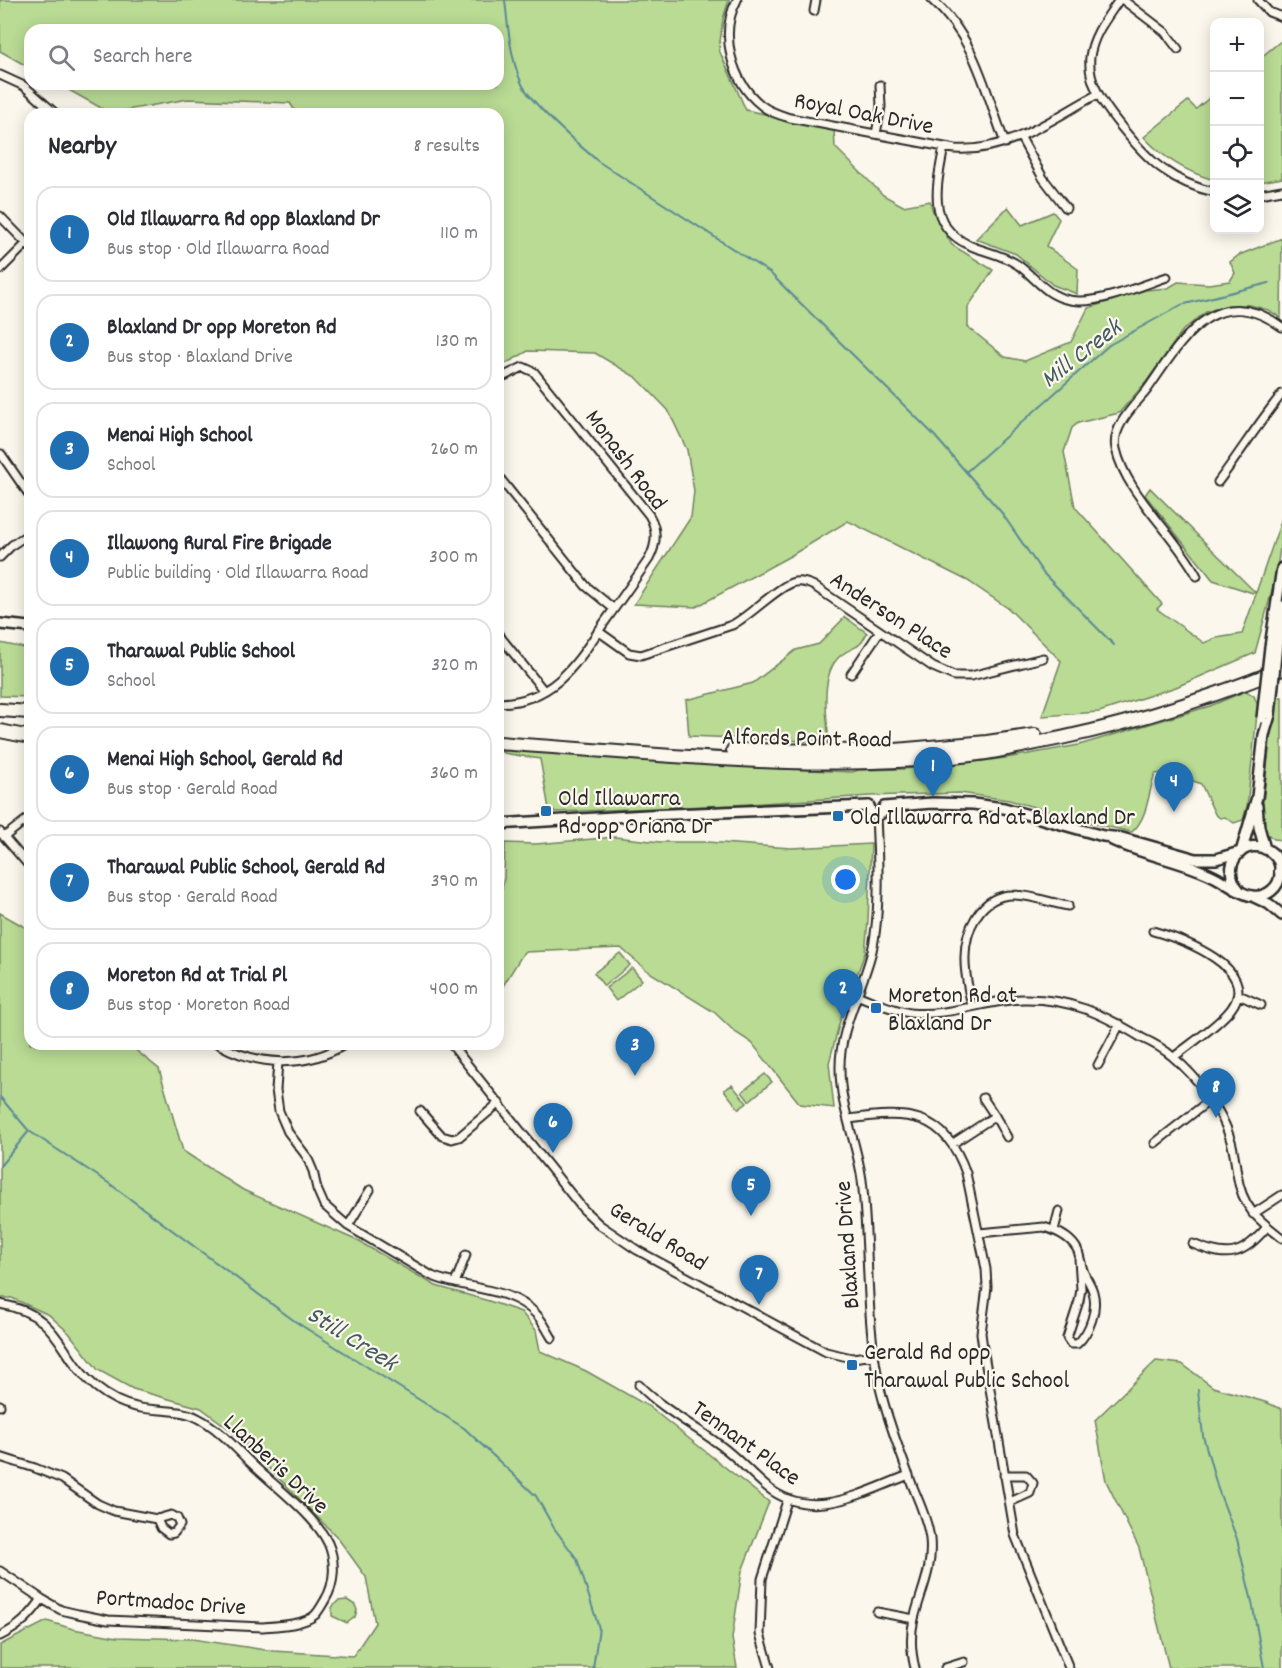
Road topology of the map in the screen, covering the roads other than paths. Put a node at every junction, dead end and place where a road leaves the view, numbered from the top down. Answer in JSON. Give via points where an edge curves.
{"nodes":[{"id":1,"x":737,"y":0,"type":"edge"},
{"id":2,"x":816,"y":0,"type":"edge"},
{"id":3,"x":932,"y":0,"type":"edge"},
{"id":4,"x":1121,"y":0,"type":"edge"},
{"id":5,"x":1258,"y":0,"type":"edge"},
{"id":6,"x":814,"y":11,"type":"dead end"},
{"id":7,"x":1282,"y":17,"type":"edge"},
{"id":8,"x":1178,"y":49,"type":"dead end"},
{"id":9,"x":0,"y":75,"type":"edge"},
{"id":10,"x":880,"y":85,"type":"dead end"},
{"id":11,"x":24,"y":86,"type":"edge"},
{"id":12,"x":29,"y":90,"type":"edge"},
{"id":13,"x":1098,"y":94,"type":"junction"},
{"id":14,"x":49,"y":108,"type":"edge"},
{"id":15,"x":876,"y":134,"type":"junction"},
{"id":16,"x":1020,"y":136,"type":"junction"},
{"id":17,"x":1005,"y":143,"type":"junction"},
{"id":18,"x":944,"y":147,"type":"junction"},
{"id":19,"x":1210,"y":190,"type":"edge"},
{"id":20,"x":1282,"y":190,"type":"edge"},
{"id":21,"x":1264,"y":193,"type":"edge"},
{"id":22,"x":1065,"y":208,"type":"dead end"},
{"id":23,"x":0,"y":216,"type":"edge"},
{"id":24,"x":24,"y":241,"type":"edge"},
{"id":25,"x":24,"y":249,"type":"edge"},
{"id":26,"x":0,"y":270,"type":"edge"},
{"id":27,"x":1167,"y":277,"type":"dead end"},
{"id":28,"x":1282,"y":327,"type":"edge"},
{"id":29,"x":504,"y":376,"type":"edge"},
{"id":30,"x":1282,"y":393,"type":"edge"},
{"id":31,"x":1,"y":454,"type":"edge"},
{"id":32,"x":1218,"y":482,"type":"dead end"},
{"id":33,"x":504,"y":484,"type":"edge"},
{"id":34,"x":24,"y":487,"type":"edge"},
{"id":35,"x":24,"y":537,"type":"edge"},
{"id":36,"x":2,"y":552,"type":"edge"},
{"id":37,"x":1282,"y":568,"type":"edge"},
{"id":38,"x":1197,"y":576,"type":"dead end"},
{"id":39,"x":1282,"y":606,"type":"edge"},
{"id":40,"x":614,"y":609,"type":"junction"},
{"id":41,"x":0,"y":624,"type":"edge"},
{"id":42,"x":24,"y":626,"type":"edge"},
{"id":43,"x":880,"y":631,"type":"junction"},
{"id":44,"x":598,"y":632,"type":"junction"},
{"id":45,"x":504,"y":641,"type":"edge"},
{"id":46,"x":1276,"y":641,"type":"edge"},
{"id":47,"x":1043,"y":658,"type":"dead end"},
{"id":48,"x":1282,"y":661,"type":"edge"},
{"id":49,"x":1282,"y":669,"type":"edge"},
{"id":50,"x":851,"y":674,"type":"dead end"},
{"id":51,"x":544,"y":691,"type":"junction"},
{"id":52,"x":504,"y":701,"type":"edge"},
{"id":53,"x":0,"y":702,"type":"edge"},
{"id":54,"x":24,"y":703,"type":"edge"},
{"id":55,"x":0,"y":710,"type":"edge"},
{"id":56,"x":24,"y":712,"type":"edge"},
{"id":57,"x":0,"y":731,"type":"edge"},
{"id":58,"x":504,"y":735,"type":"edge"},
{"id":59,"x":24,"y":736,"type":"edge"},
{"id":60,"x":504,"y":743,"type":"edge"},
{"id":61,"x":1257,"y":797,"type":"junction"},
{"id":62,"x":869,"y":806,"type":"junction"},
{"id":63,"x":884,"y":807,"type":"junction"},
{"id":64,"x":876,"y":816,"type":"junction"},
{"id":65,"x":24,"y":821,"type":"edge"},
{"id":66,"x":504,"y":824,"type":"edge"},
{"id":67,"x":2,"y":834,"type":"edge"},
{"id":68,"x":1103,"y":836,"type":"junction"},
{"id":69,"x":1265,"y":849,"type":"junction"},
{"id":70,"x":1240,"y":852,"type":"junction"},
{"id":71,"x":24,"y":860,"type":"edge"},
{"id":72,"x":1281,"y":877,"type":"edge"},
{"id":73,"x":1240,"y":891,"type":"junction"},
{"id":74,"x":1253,"y":897,"type":"junction"},
{"id":75,"x":1068,"y":906,"type":"dead end"},
{"id":76,"x":1282,"y":915,"type":"edge"},
{"id":77,"x":1153,"y":931,"type":"dead end"},
{"id":78,"x":1239,"y":995,"type":"junction"},
{"id":79,"x":859,"y":996,"type":"junction"},
{"id":80,"x":1261,"y":1005,"type":"dead end"},
{"id":81,"x":972,"y":1006,"type":"junction"},
{"id":82,"x":1120,"y":1024,"type":"junction"},
{"id":83,"x":232,"y":1050,"type":"edge"},
{"id":84,"x":336,"y":1050,"type":"edge"},
{"id":85,"x":456,"y":1050,"type":"edge"},
{"id":86,"x":1174,"y":1057,"type":"junction"},
{"id":87,"x":278,"y":1062,"type":"junction"},
{"id":88,"x":1098,"y":1065,"type":"dead end"},
{"id":89,"x":983,"y":1098,"type":"dead end"},
{"id":90,"x":1210,"y":1100,"type":"junction"},
{"id":91,"x":498,"y":1103,"type":"junction"},
{"id":92,"x":420,"y":1111,"type":"dead end"},
{"id":93,"x":995,"y":1116,"type":"junction"},
{"id":94,"x":849,"y":1119,"type":"junction"},
{"id":95,"x":1007,"y":1137,"type":"dead end"},
{"id":96,"x":1155,"y":1143,"type":"dead end"},
{"id":97,"x":952,"y":1144,"type":"junction"},
{"id":98,"x":370,"y":1190,"type":"dead end"},
{"id":99,"x":1282,"y":1195,"type":"edge"},
{"id":100,"x":1059,"y":1211,"type":"dead end"},
{"id":101,"x":1253,"y":1214,"type":"junction"},
{"id":102,"x":348,"y":1226,"type":"junction"},
{"id":103,"x":1267,"y":1227,"type":"junction"},
{"id":104,"x":1054,"y":1230,"type":"junction"},
{"id":105,"x":979,"y":1233,"type":"junction"},
{"id":106,"x":1282,"y":1238,"type":"edge"},
{"id":107,"x":1193,"y":1244,"type":"dead end"},
{"id":108,"x":465,"y":1255,"type":"dead end"},
{"id":109,"x":1079,"y":1258,"type":"junction"},
{"id":110,"x":454,"y":1283,"type":"junction"},
{"id":111,"x":0,"y":1304,"type":"edge"},
{"id":112,"x":552,"y":1338,"type":"dead end"},
{"id":113,"x":875,"y":1355,"type":"junction"},
{"id":114,"x":639,"y":1385,"type":"dead end"},
{"id":115,"x":0,"y":1457,"type":"edge"},
{"id":116,"x":909,"y":1475,"type":"junction"},
{"id":117,"x":1004,"y":1475,"type":"junction"},
{"id":118,"x":787,"y":1500,"type":"junction"},
{"id":119,"x":1010,"y":1502,"type":"junction"},
{"id":120,"x":157,"y":1519,"type":"dead end"},
{"id":121,"x":0,"y":1571,"type":"edge"},
{"id":122,"x":42,"y":1599,"type":"junction"},
{"id":123,"x":877,"y":1612,"type":"dead end"},
{"id":124,"x":314,"y":1616,"type":"joint"},
{"id":125,"x":914,"y":1618,"type":"junction"},
{"id":126,"x":0,"y":1636,"type":"edge"},
{"id":127,"x":964,"y":1662,"type":"dead end"},
{"id":128,"x":770,"y":1668,"type":"edge"},
{"id":129,"x":915,"y":1668,"type":"edge"},
{"id":130,"x":945,"y":1668,"type":"edge"},
{"id":131,"x":1069,"y":1668,"type":"edge"}],
"edges":[{"from":1,"to":15,"type":"street","name":"Royal Oak Drive","via":[[729,18],[728,43],[732,60],[756,100],[790,118]]},
{"from":2,"to":6,"type":"street"},
{"from":3,"to":17,"type":"street","via":[[952,20],[969,46]]},
{"from":4,"to":8,"type":"street","via":[[1165,32]]},
{"from":4,"to":13,"type":"street","via":[[1100,28],[1093,45],[1090,66]]},
{"from":5,"to":7,"type":"street","via":[[1269,12]]},
{"from":9,"to":11,"type":"street"},
{"from":10,"to":15,"type":"street"},
{"from":12,"to":14,"type":"street"},
{"from":13,"to":16,"type":"street","name":"Royal Oak Drive"},
{"from":13,"to":19,"type":"street","via":[[1155,164],[1183,182]]},
{"from":15,"to":18,"type":"street","name":"Royal Oak Drive"},
{"from":16,"to":17,"type":"street","name":"Royal Oak Drive"},
{"from":16,"to":22,"type":"street"},
{"from":17,"to":18,"type":"street","name":"Royal Oak Drive","via":[[977,149]]},
{"from":18,"to":27,"type":"street","via":[[936,194],[944,223],[967,244],[1017,264],[1047,291],[1066,300],[1088,301]]},
{"from":20,"to":21,"type":"street"},
{"from":23,"to":24,"type":"street"},
{"from":25,"to":26,"type":"street"},
{"from":28,"to":38,"type":"street","via":[[1245,310],[1227,311],[1201,322],[1183,339],[1118,431],[1116,449],[1130,483],[1186,555]]},
{"from":29,"to":40,"type":"street","name":"Monash Road","via":[[523,367],[534,372],[652,520],[654,548]]},
{"from":30,"to":32,"type":"street"},
{"from":31,"to":34,"type":"street"},
{"from":33,"to":40,"type":"street","via":[[586,586]]},
{"from":35,"to":36,"type":"street"},
{"from":37,"to":46,"type":"street"},
{"from":39,"to":46,"type":"street"},
{"from":40,"to":44,"type":"street","name":"Monash Road"},
{"from":41,"to":42,"type":"street"},
{"from":43,"to":44,"type":"street","name":"Anderson Place","via":[[814,586],[796,582],[732,625],[646,655],[629,653]]},
{"from":43,"to":47,"type":"street","name":"Anderson Place","via":[[939,671],[954,676],[971,676]]},
{"from":43,"to":50,"type":"street"},
{"from":44,"to":51,"type":"street","name":"Monash Road","via":[[570,672]]},
{"from":45,"to":51,"type":"street"},
{"from":46,"to":61,"type":"street","bridge":true},
{"from":48,"to":58,"type":"highway","name":"Alfords Point Road","via":[[1138,712],[1041,735],[987,742],[884,751],[740,751]]},
{"from":49,"to":60,"type":"highway","name":"Alfords Point Road","via":[[1196,702],[1119,725],[988,753],[926,759],[776,761]]},
{"from":51,"to":52,"type":"street","name":"Monash Road"},
{"from":53,"to":54,"type":"highway"},
{"from":55,"to":56,"type":"highway"},
{"from":57,"to":59,"type":"highway"},
{"from":61,"to":69,"type":"street"},
{"from":61,"to":70,"type":"street"},
{"from":62,"to":63,"type":"street","via":[[878,801]]},
{"from":62,"to":64,"type":"street"},
{"from":62,"to":66,"type":"street"},
{"from":63,"to":64,"type":"street"},
{"from":63,"to":68,"type":"street","via":[[932,803],[1004,808]]},
{"from":64,"to":79,"type":"street","name":"Blaxland Drive","via":[[875,933]]},
{"from":65,"to":67,"type":"street"},
{"from":67,"to":71,"type":"street"},
{"from":68,"to":70,"type":"street","via":[[1196,859],[1209,860]]},
{"from":68,"to":73,"type":"street","via":[[1196,868]]},
{"from":69,"to":70,"type":"street","via":[[1248,848]]},
{"from":69,"to":72,"type":"street","via":[[1276,858]]},
{"from":70,"to":73,"type":"street","via":[[1231,869]]},
{"from":72,"to":74,"type":"street","via":[[1269,893]]},
{"from":73,"to":74,"type":"street"},
{"from":74,"to":76,"type":"street"},
{"from":75,"to":81,"type":"street","via":[[1013,895],[999,897],[983,908],[973,922],[965,951]]},
{"from":77,"to":78,"type":"street","via":[[1224,964],[1232,972]]},
{"from":78,"to":80,"type":"street"},
{"from":78,"to":86,"type":"street","via":[[1224,1017]]},
{"from":79,"to":81,"type":"street","via":[[909,1012]]},
{"from":79,"to":94,"type":"street","name":"Blaxland Drive","via":[[841,1048],[842,1094]]},
{"from":81,"to":82,"type":"street","via":[[1015,1000],[1051,1001],[1084,1008]]},
{"from":82,"to":86,"type":"street"},
{"from":82,"to":88,"type":"street"},
{"from":83,"to":87,"type":"street"},
{"from":84,"to":87,"type":"street","via":[[312,1060]]},
{"from":85,"to":91,"type":"street","name":"Gerald Road"},
{"from":86,"to":90,"type":"street"},
{"from":87,"to":102,"type":"street","via":[[277,1102],[283,1124],[307,1157],[324,1205]]},
{"from":89,"to":93,"type":"street"},
{"from":90,"to":96,"type":"street"},
{"from":90,"to":101,"type":"street","via":[[1228,1132],[1240,1191]]},
{"from":91,"to":92,"type":"street","via":[[452,1139],[442,1136]]},
{"from":91,"to":113,"type":"street","name":"Gerald Road","via":[[583,1209],[618,1238],[826,1352],[852,1358]]},
{"from":93,"to":95,"type":"street"},
{"from":93,"to":97,"type":"street"},
{"from":94,"to":97,"type":"street","via":[[906,1114],[940,1131]]},
{"from":94,"to":113,"type":"street","name":"Blaxland Drive","via":[[865,1206]]},
{"from":97,"to":105,"type":"street","via":[[966,1173]]},
{"from":98,"to":102,"type":"street"},
{"from":99,"to":101,"type":"street"},
{"from":100,"to":104,"type":"street"},
{"from":101,"to":103,"type":"street"},
{"from":102,"to":110,"type":"street","via":[[432,1276]]},
{"from":103,"to":106,"type":"street"},
{"from":103,"to":107,"type":"street","via":[[1248,1247],[1232,1254]]},
{"from":104,"to":105,"type":"street","via":[[1044,1227]]},
{"from":104,"to":109,"type":"street","via":[[1066,1237]]},
{"from":105,"to":117,"type":"street","via":[[987,1287],[982,1341]]},
{"from":108,"to":110,"type":"street"},
{"from":109,"to":109,"type":"street","via":[[1095,1304],[1084,1338],[1071,1344],[1066,1338],[1079,1301]]},
{"from":110,"to":112,"type":"street","via":[[522,1303],[537,1314]]},
{"from":111,"to":124,"type":"street","name":"Llanberis Drive","via":[[45,1323],[82,1374],[104,1394],[136,1407],[197,1417],[221,1434],[315,1523],[330,1546],[334,1575],[329,1593]]},
{"from":113,"to":116,"type":"street","name":"Blaxland Drive","via":[[886,1410]]},
{"from":114,"to":118,"type":"street","name":"Tennant Place"},
{"from":115,"to":120,"type":"street","via":[[62,1479],[114,1511]]},
{"from":116,"to":118,"type":"street","name":"Tennant Place","via":[[824,1504]]},
{"from":116,"to":125,"type":"street","name":"Blaxland Drive","via":[[925,1517],[930,1547],[928,1578]]},
{"from":117,"to":119,"type":"street"},
{"from":117,"to":119,"type":"street","via":[[1026,1475],[1033,1483],[1030,1493]]},
{"from":118,"to":128,"type":"street","via":[[762,1579],[760,1634]]},
{"from":119,"to":131,"type":"street","via":[[1015,1535]]},
{"from":121,"to":122,"type":"street","name":"Portmadoc Drive"},
{"from":122,"to":124,"type":"street","name":"Portmadoc Drive","via":[[62,1610],[108,1620],[262,1627],[288,1625]]},
{"from":122,"to":126,"type":"street","via":[[21,1625]]},
{"from":123,"to":125,"type":"street"},
{"from":125,"to":129,"type":"street","name":"Blaxland Drive"},
{"from":127,"to":130,"type":"street"}]}
